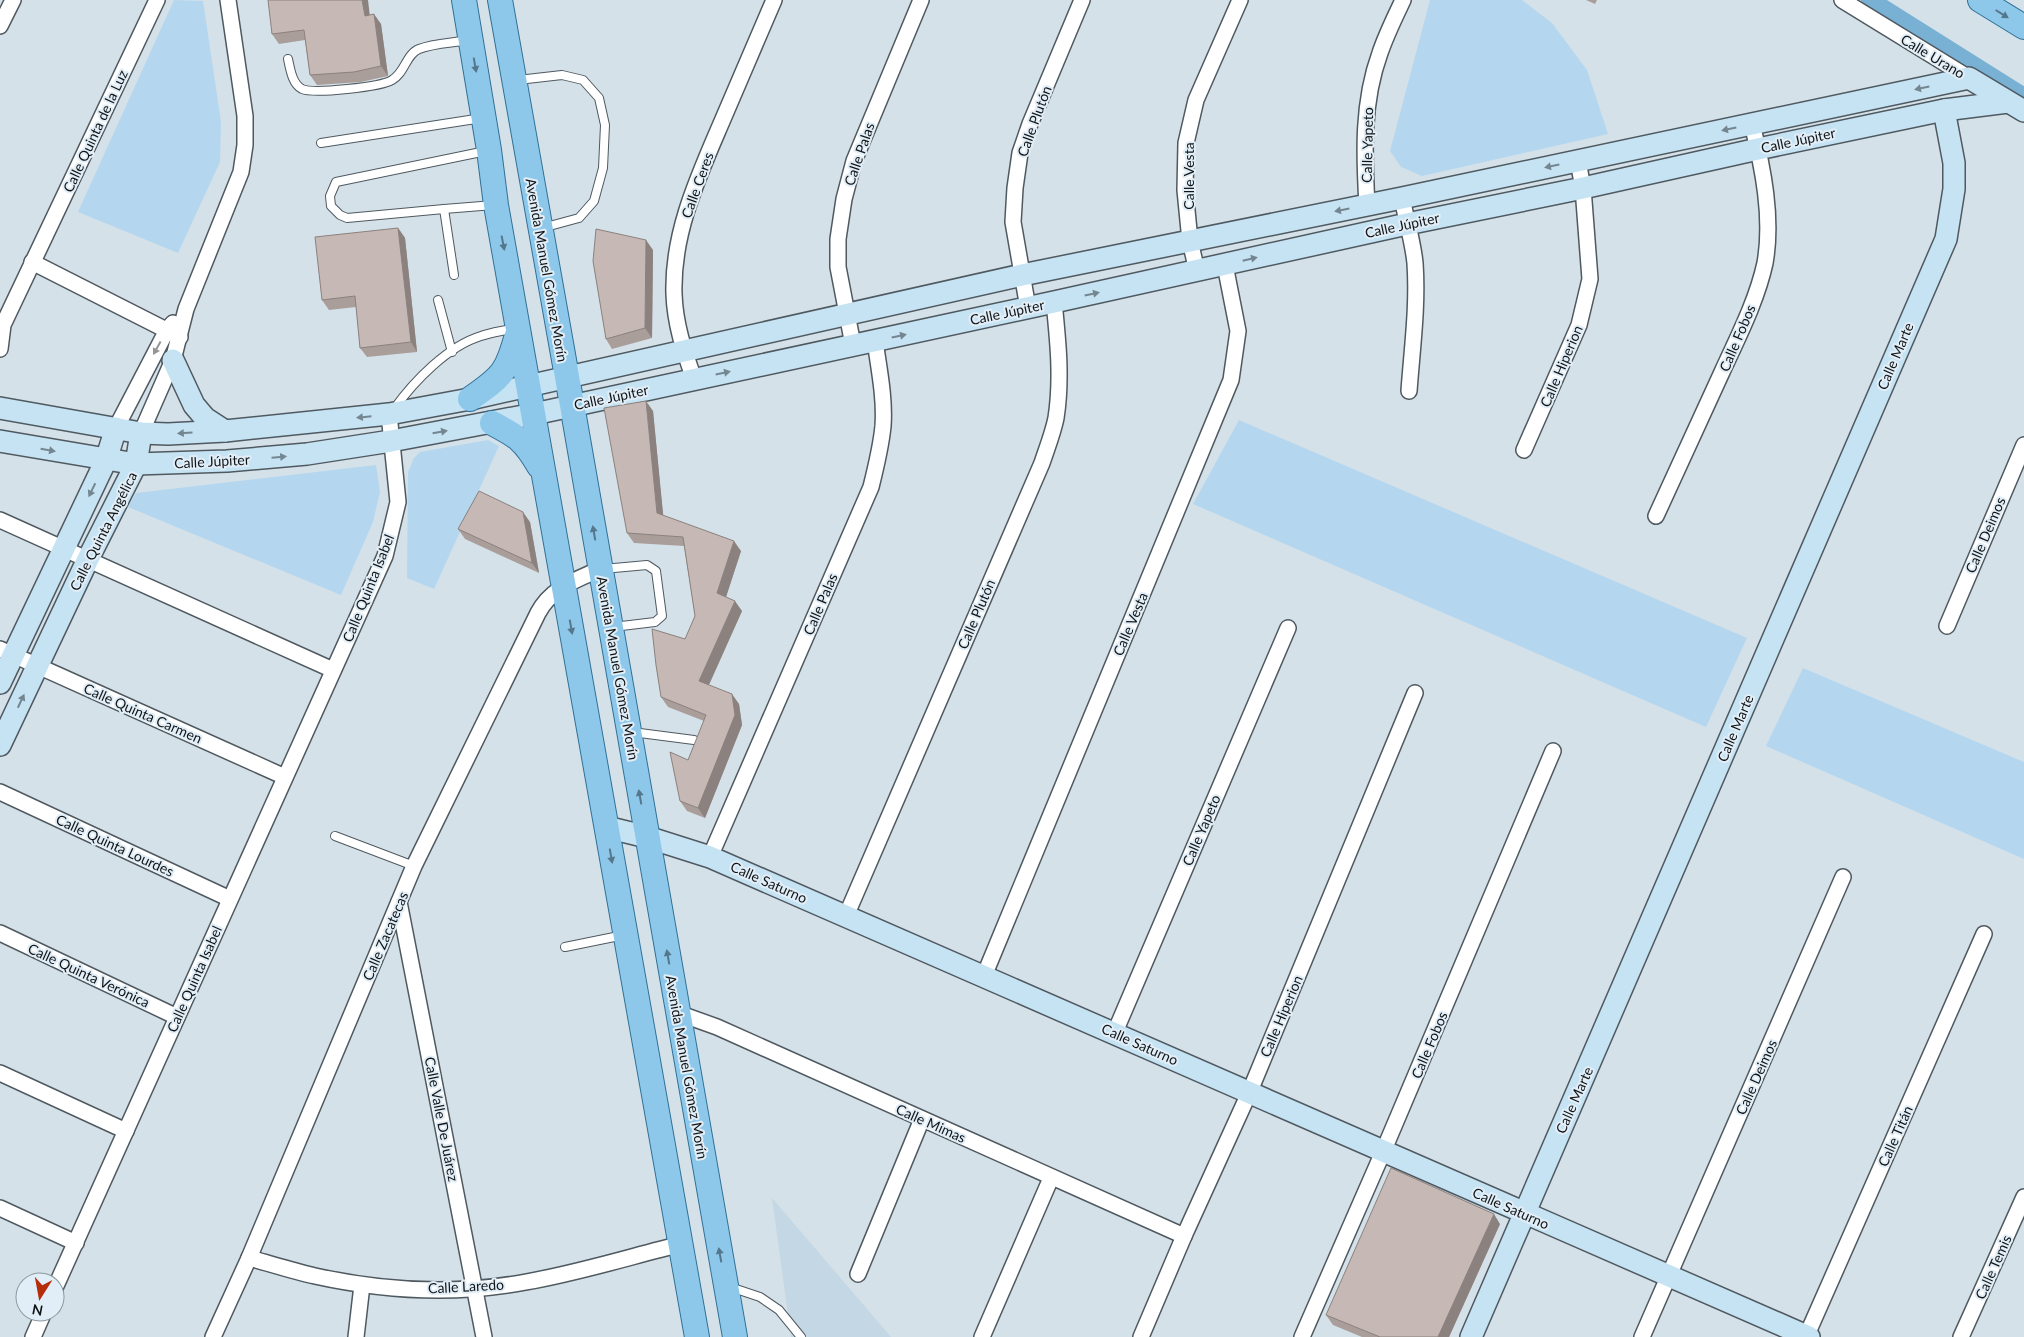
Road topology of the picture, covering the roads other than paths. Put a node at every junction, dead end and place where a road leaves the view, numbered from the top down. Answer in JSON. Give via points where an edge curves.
{"nodes":[{"id":1,"x":13,"y":0,"type":"edge"},
{"id":2,"x":157,"y":0,"type":"edge"},
{"id":3,"x":228,"y":0,"type":"edge"},
{"id":4,"x":464,"y":0,"type":"edge"},
{"id":5,"x":500,"y":0,"type":"edge"},
{"id":6,"x":774,"y":0,"type":"edge"},
{"id":7,"x":921,"y":0,"type":"edge"},
{"id":8,"x":1082,"y":0,"type":"edge"},
{"id":9,"x":1240,"y":0,"type":"edge"},
{"id":10,"x":1403,"y":0,"type":"edge"},
{"id":11,"x":1842,"y":0,"type":"edge"},
{"id":12,"x":1980,"y":0,"type":"edge"},
{"id":13,"x":0,"y":26,"type":"edge"},
{"id":14,"x":2024,"y":27,"type":"edge"},
{"id":15,"x":470,"y":40,"type":"junction"},
{"id":16,"x":288,"y":58,"type":"dead end"},
{"id":17,"x":1969,"y":78,"type":"junction"},
{"id":18,"x":514,"y":81,"type":"junction"},
{"id":19,"x":2016,"y":107,"type":"edge"},
{"id":20,"x":1944,"y":110,"type":"junction"},
{"id":21,"x":484,"y":118,"type":"junction"},
{"id":22,"x":1752,"y":124,"type":"junction"},
{"id":23,"x":321,"y":143,"type":"dead end"},
{"id":24,"x":1758,"y":149,"type":"junction"},
{"id":25,"x":489,"y":150,"type":"junction"},
{"id":26,"x":1578,"y":161,"type":"junction"},
{"id":27,"x":1583,"y":188,"type":"junction"},
{"id":28,"x":1402,"y":198,"type":"junction"},
{"id":29,"x":496,"y":205,"type":"junction"},
{"id":30,"x":1367,"y":205,"type":"junction"},
{"id":31,"x":444,"y":209,"type":"junction"},
{"id":32,"x":1407,"y":224,"type":"junction"},
{"id":33,"x":540,"y":228,"type":"junction"},
{"id":34,"x":1190,"y":241,"type":"junction"},
{"id":35,"x":32,"y":262,"type":"junction"},
{"id":36,"x":1225,"y":264,"type":"junction"},
{"id":37,"x":1197,"y":271,"type":"junction"},
{"id":38,"x":454,"y":275,"type":"dead end"},
{"id":39,"x":1022,"y":275,"type":"junction"},
{"id":40,"x":438,"y":300,"type":"dead end"},
{"id":41,"x":1054,"y":302,"type":"junction"},
{"id":42,"x":1028,"y":308,"type":"junction"},
{"id":43,"x":847,"y":314,"type":"junction"},
{"id":44,"x":519,"y":328,"type":"junction"},
{"id":45,"x":174,"y":333,"type":"junction"},
{"id":46,"x":875,"y":341,"type":"junction"},
{"id":47,"x":853,"y":345,"type":"junction"},
{"id":48,"x":0,"y":349,"type":"edge"},
{"id":49,"x":684,"y":350,"type":"junction"},
{"id":50,"x":452,"y":352,"type":"junction"},
{"id":51,"x":173,"y":360,"type":"junction"},
{"id":52,"x":566,"y":376,"type":"junction"},
{"id":53,"x":694,"y":379,"type":"junction"},
{"id":54,"x":528,"y":385,"type":"junction"},
{"id":55,"x":1409,"y":391,"type":"dead end"},
{"id":56,"x":470,"y":399,"type":"junction"},
{"id":57,"x":572,"y":405,"type":"junction"},
{"id":58,"x":0,"y":408,"type":"edge"},
{"id":59,"x":389,"y":414,"type":"junction"},
{"id":60,"x":534,"y":414,"type":"junction"},
{"id":61,"x":492,"y":423,"type":"junction"},
{"id":62,"x":116,"y":428,"type":"junction"},
{"id":63,"x":225,"y":431,"type":"junction"},
{"id":64,"x":141,"y":433,"type":"junction"},
{"id":65,"x":0,"y":441,"type":"edge"},
{"id":66,"x":391,"y":441,"type":"junction"},
{"id":67,"x":2024,"y":445,"type":"edge"},
{"id":68,"x":1524,"y":450,"type":"dead end"},
{"id":69,"x":106,"y":460,"type":"junction"},
{"id":70,"x":136,"y":464,"type":"junction"},
{"id":71,"x":544,"y":475,"type":"junction"},
{"id":72,"x":1656,"y":516,"type":"dead end"},
{"id":73,"x":0,"y":520,"type":"edge"},
{"id":74,"x":63,"y":548,"type":"junction"},
{"id":75,"x":88,"y":559,"type":"junction"},
{"id":76,"x":600,"y":569,"type":"junction"},
{"id":77,"x":563,"y":586,"type":"junction"},
{"id":78,"x":1946,"y":626,"type":"dead end"},
{"id":79,"x":611,"y":627,"type":"junction"},
{"id":80,"x":1288,"y":628,"type":"dead end"},
{"id":81,"x":7,"y":652,"type":"edge"},
{"id":82,"x":37,"y":666,"type":"junction"},
{"id":83,"x":333,"y":670,"type":"junction"},
{"id":84,"x":0,"y":683,"type":"edge"},
{"id":85,"x":1415,"y":693,"type":"dead end"},
{"id":86,"x":629,"y":732,"type":"junction"},
{"id":87,"x":694,"y":740,"type":"edge"},
{"id":88,"x":0,"y":745,"type":"edge"},
{"id":89,"x":1552,"y":751,"type":"dead end"},
{"id":90,"x":285,"y":777,"type":"junction"},
{"id":91,"x":0,"y":792,"type":"edge"},
{"id":92,"x":606,"y":827,"type":"junction"},
{"id":93,"x":335,"y":836,"type":"dead end"},
{"id":94,"x":647,"y":837,"type":"junction"},
{"id":95,"x":710,"y":857,"type":"junction"},
{"id":96,"x":414,"y":866,"type":"junction"},
{"id":97,"x":1843,"y":877,"type":"dead end"},
{"id":98,"x":230,"y":898,"type":"junction"},
{"id":99,"x":400,"y":902,"type":"junction"},
{"id":100,"x":846,"y":916,"type":"junction"},
{"id":101,"x":0,"y":933,"type":"edge"},
{"id":102,"x":626,"y":934,"type":"junction"},
{"id":103,"x":1984,"y":934,"type":"dead end"},
{"id":104,"x":565,"y":947,"type":"dead end"},
{"id":105,"x":984,"y":976,"type":"junction"},
{"id":106,"x":678,"y":1013,"type":"junction"},
{"id":107,"x":177,"y":1017,"type":"junction"},
{"id":108,"x":1114,"y":1032,"type":"junction"},
{"id":109,"x":0,"y":1073,"type":"edge"},
{"id":110,"x":1250,"y":1091,"type":"junction"},
{"id":111,"x":922,"y":1119,"type":"junction"},
{"id":112,"x":126,"y":1131,"type":"junction"},
{"id":113,"x":1383,"y":1152,"type":"junction"},
{"id":114,"x":1051,"y":1178,"type":"junction"},
{"id":115,"x":2024,"y":1197,"type":"edge"},
{"id":116,"x":0,"y":1208,"type":"edge"},
{"id":117,"x":1524,"y":1213,"type":"junction"},
{"id":118,"x":1184,"y":1236,"type":"junction"},
{"id":119,"x":76,"y":1242,"type":"junction"},
{"id":120,"x":681,"y":1244,"type":"junction"},
{"id":121,"x":249,"y":1258,"type":"junction"},
{"id":122,"x":62,"y":1272,"type":"edge"},
{"id":123,"x":858,"y":1274,"type":"dead end"},
{"id":124,"x":1669,"y":1277,"type":"junction"},
{"id":125,"x":362,"y":1285,"type":"junction"},
{"id":126,"x":726,"y":1286,"type":"junction"},
{"id":127,"x":475,"y":1289,"type":"junction"},
{"id":128,"x":40,"y":1322,"type":"edge"},
{"id":129,"x":33,"y":1337,"type":"edge"},
{"id":130,"x":213,"y":1337,"type":"edge"},
{"id":131,"x":356,"y":1337,"type":"edge"},
{"id":132,"x":484,"y":1337,"type":"edge"},
{"id":133,"x":697,"y":1337,"type":"edge"},
{"id":134,"x":735,"y":1337,"type":"edge"},
{"id":135,"x":801,"y":1337,"type":"edge"},
{"id":136,"x":982,"y":1337,"type":"edge"},
{"id":137,"x":1141,"y":1337,"type":"edge"},
{"id":138,"x":1302,"y":1337,"type":"edge"},
{"id":139,"x":1472,"y":1337,"type":"edge"},
{"id":140,"x":1642,"y":1337,"type":"edge"},
{"id":141,"x":1807,"y":1337,"type":"edge"},
{"id":142,"x":1961,"y":1337,"type":"edge"}],
"edges":[{"from":1,"to":13,"type":"street"},
{"from":2,"to":35,"type":"street","name":"Calle Quinta de la Luz"},
{"from":3,"to":45,"type":"street","name":"Calle Quinta Angélica","via":[[245,116],[241,172]]},
{"from":4,"to":15,"type":"main road"},
{"from":5,"to":18,"type":"main road","name":"Avenida Manuel Gómez Morín"},
{"from":6,"to":49,"type":"street","name":"Calle Ceres","via":[[697,180],[683,224],[674,292]]},
{"from":7,"to":43,"type":"street","name":"Calle Palas","via":[[854,161],[844,199],[838,238],[838,267]]},
{"from":8,"to":39,"type":"street","name":"Calle Plutón","via":[[1020,153],[1013,222]]},
{"from":9,"to":34,"type":"street","name":"Calle Vesta","via":[[1196,100],[1186,143],[1185,190]]},
{"from":10,"to":30,"type":"street","name":"Calle Yapeto","via":[[1379,54],[1367,103],[1364,151]]},
{"from":11,"to":17,"type":"street","name":"Calle Urano"},
{"from":12,"to":14,"type":"main road","one_way":true},
{"from":15,"to":16,"type":"lane","via":[[418,49],[392,80],[357,88],[315,92],[301,88],[294,81]]},
{"from":15,"to":21,"type":"main road","one_way":true},
{"from":17,"to":19,"type":"street","name":"Calle Urano"},
{"from":17,"to":22,"type":"street","name":"Calle Júpiter","one_way":true},
{"from":18,"to":33,"type":"main road","name":"Avenida Manuel Gómez Morín"},
{"from":18,"to":33,"type":"lane","via":[[562,75],[583,80],[598,98],[605,125],[603,168],[594,201],[580,218]]},
{"from":19,"to":20,"type":"street","name":"Calle Júpiter"},
{"from":20,"to":24,"type":"street","name":"Calle Júpiter"},
{"from":20,"to":117,"type":"street","name":"Calle Marte","via":[[1954,163],[1946,239]]},
{"from":21,"to":23,"type":"lane"},
{"from":21,"to":25,"type":"main road"},
{"from":22,"to":24,"type":"street","name":"Calle Fobos"},
{"from":22,"to":26,"type":"street","name":"Calle Júpiter","one_way":true},
{"from":24,"to":27,"type":"street","name":"Calle Júpiter"},
{"from":24,"to":72,"type":"street","name":"Calle Fobos","via":[[1767,211],[1765,262],[1758,288]]},
{"from":25,"to":29,"type":"main road"},
{"from":25,"to":31,"type":"lane","via":[[336,182],[330,196],[331,206],[347,218]]},
{"from":26,"to":27,"type":"street","name":"Calle Hiperion"},
{"from":26,"to":28,"type":"street","name":"Calle Júpiter","one_way":true},
{"from":27,"to":32,"type":"street","name":"Calle Júpiter"},
{"from":27,"to":68,"type":"street","name":"Calle Hiperion","via":[[1590,279],[1580,326]]},
{"from":28,"to":30,"type":"street","name":"Calle Júpiter"},
{"from":28,"to":32,"type":"street"},
{"from":29,"to":31,"type":"lane"},
{"from":29,"to":44,"type":"main road","one_way":true},
{"from":30,"to":34,"type":"street","name":"Calle Júpiter","one_way":true},
{"from":31,"to":38,"type":"lane"},
{"from":36,"to":32,"type":"street","name":"Calle Júpiter","one_way":true},
{"from":32,"to":55,"type":"street","via":[[1416,280]]},
{"from":33,"to":52,"type":"main road","name":"Avenida Manuel Gómez Morín"},
{"from":34,"to":37,"type":"street","name":"Calle Vesta"},
{"from":34,"to":39,"type":"street","name":"Calle Júpiter"},
{"from":35,"to":45,"type":"street"},
{"from":35,"to":48,"type":"street","name":"Calle Quinta de la Luz","via":[[3,325]]},
{"from":36,"to":37,"type":"street","name":"Calle Júpiter"},
{"from":36,"to":105,"type":"street","name":"Calle Vesta","via":[[1238,331],[1232,380]]},
{"from":41,"to":37,"type":"street","name":"Calle Júpiter","one_way":true},
{"from":39,"to":42,"type":"street","name":"Calle Plutón"},
{"from":39,"to":43,"type":"street","name":"Calle Júpiter"},
{"from":40,"to":50,"type":"lane"},
{"from":41,"to":42,"type":"street","name":"Calle Júpiter"},
{"from":41,"to":100,"type":"street","name":"Calle Plutón","via":[[1060,355],[1059,392],[1055,420],[1042,463]]},
{"from":46,"to":42,"type":"street","name":"Calle Júpiter","one_way":true},
{"from":43,"to":47,"type":"street","name":"Calle Palas"},
{"from":43,"to":49,"type":"street","name":"Calle Júpiter"},
{"from":44,"to":50,"type":"lane","via":[[481,336]]},
{"from":44,"to":54,"type":"main road"},
{"from":44,"to":56,"type":"main road","via":[[501,376]]},
{"from":45,"to":51,"type":"street","name":"Calle Quinta Angélica"},
{"from":45,"to":62,"type":"street","name":"Calle Quinta Angélica","one_way":true},
{"from":46,"to":47,"type":"street","name":"Calle Júpiter"},
{"from":46,"to":95,"type":"street","name":"Calle Palas","via":[[883,424],[871,487]]},
{"from":53,"to":47,"type":"street","name":"Calle Júpiter","one_way":true},
{"from":49,"to":52,"type":"street","name":"Calle Júpiter"},
{"from":49,"to":53,"type":"street","name":"Calle Ceres"},
{"from":50,"to":59,"type":"lane","via":[[428,368]]},
{"from":51,"to":63,"type":"street","via":[[194,405],[205,418]]},
{"from":51,"to":64,"type":"street","name":"Calle Quinta Angélica"},
{"from":52,"to":54,"type":"street","name":"Calle Júpiter"},
{"from":52,"to":57,"type":"main road","name":"Avenida Manuel Gómez Morín"},
{"from":53,"to":57,"type":"street","name":"Calle Júpiter"},
{"from":54,"to":56,"type":"street","name":"Calle Júpiter"},
{"from":54,"to":60,"type":"main road"},
{"from":56,"to":59,"type":"street","name":"Calle Júpiter"},
{"from":57,"to":60,"type":"street","name":"Calle Júpiter"},
{"from":76,"to":57,"type":"main road","name":"Avenida Manuel Gómez Morín","one_way":true},
{"from":58,"to":62,"type":"street","name":"Calle Júpiter"},
{"from":59,"to":63,"type":"street","name":"Calle Júpiter","one_way":true},
{"from":59,"to":66,"type":"street","name":"Calle Quinta Isabel"},
{"from":60,"to":61,"type":"street","name":"Calle Júpiter"},
{"from":60,"to":71,"type":"main road"},
{"from":66,"to":61,"type":"street","name":"Calle Júpiter","one_way":true},
{"from":61,"to":71,"type":"main road","via":[[524,442]]},
{"from":62,"to":64,"type":"street","name":"Calle Júpiter"},
{"from":62,"to":69,"type":"street","name":"Calle Quinta Angélica"},
{"from":63,"to":64,"type":"street","name":"Calle Júpiter","one_way":true},
{"from":64,"to":70,"type":"street","name":"Calle Quinta Angélica"},
{"from":65,"to":69,"type":"street","name":"Calle Júpiter","one_way":true},
{"from":70,"to":66,"type":"street","name":"Calle Júpiter","one_way":true,"via":[[307,454]]},
{"from":66,"to":83,"type":"street","name":"Calle Quinta Isabel","via":[[398,502],[393,527],[370,591]]},
{"from":67,"to":78,"type":"street","name":"Calle Deimos"},
{"from":69,"to":70,"type":"street","name":"Calle Júpiter"},
{"from":69,"to":74,"type":"street","name":"Calle Quinta Angélica","one_way":true},
{"from":70,"to":75,"type":"street","name":"Calle Quinta Angélica"},
{"from":71,"to":77,"type":"main road"},
{"from":73,"to":74,"type":"street"},
{"from":74,"to":75,"type":"street"},
{"from":74,"to":81,"type":"street","name":"Calle Quinta Angélica"},
{"from":75,"to":82,"type":"street","name":"Calle Quinta Angélica"},
{"from":75,"to":83,"type":"street"},
{"from":76,"to":77,"type":"street","name":"Calle Zacatecas"},
{"from":76,"to":79,"type":"main road","name":"Avenida Manuel Gómez Morín"},
{"from":76,"to":79,"type":"lane","via":[[647,564],[656,571],[660,619]]},
{"from":77,"to":92,"type":"main road","one_way":true},
{"from":77,"to":96,"type":"street","name":"Calle Zacatecas","via":[[543,602]]},
{"from":79,"to":86,"type":"main road","name":"Avenida Manuel Gómez Morín"},
{"from":80,"to":108,"type":"street","name":"Calle Yapeto"},
{"from":81,"to":82,"type":"street","name":"Calle Quinta Carmen"},
{"from":81,"to":84,"type":"street","name":"Calle Quinta Angélica"},
{"from":88,"to":82,"type":"street","name":"Calle Quinta Angélica","one_way":true},
{"from":82,"to":90,"type":"street","name":"Calle Quinta Carmen"},
{"from":83,"to":90,"type":"street","name":"Calle Quinta Isabel"},
{"from":85,"to":110,"type":"street","name":"Calle Hiperion"},
{"from":86,"to":87,"type":"lane"},
{"from":94,"to":86,"type":"main road","name":"Avenida Manuel Gómez Morín","one_way":true},
{"from":89,"to":113,"type":"street","name":"Calle Fobos"},
{"from":90,"to":98,"type":"street","name":"Calle Quinta Isabel"},
{"from":91,"to":98,"type":"street","name":"Calle Quinta Lourdes"},
{"from":92,"to":94,"type":"street","name":"Calle Saturno"},
{"from":92,"to":102,"type":"main road","one_way":true},
{"from":93,"to":96,"type":"lane"},
{"from":94,"to":95,"type":"street","name":"Calle Saturno"},
{"from":106,"to":94,"type":"main road","name":"Avenida Manuel Gómez Morín","one_way":true},
{"from":95,"to":100,"type":"street","name":"Calle Saturno"},
{"from":96,"to":99,"type":"street","name":"Calle Zacatecas"},
{"from":97,"to":124,"type":"street","name":"Calle Deimos"},
{"from":98,"to":107,"type":"street","name":"Calle Quinta Isabel"},
{"from":99,"to":121,"type":"street","name":"Calle Zacatecas"},
{"from":99,"to":127,"type":"street","name":"Calle Valle De Juárez"},
{"from":100,"to":105,"type":"street","name":"Calle Saturno"},
{"from":101,"to":107,"type":"street","name":"Calle Quinta Verónica"},
{"from":102,"to":104,"type":"lane"},
{"from":102,"to":120,"type":"main road"},
{"from":103,"to":141,"type":"street","name":"Calle Titán"},
{"from":105,"to":108,"type":"street","name":"Calle Saturno"},
{"from":106,"to":111,"type":"street","name":"Calle Mimas"},
{"from":126,"to":106,"type":"main road","name":"Avenida Manuel Gómez Morín","one_way":true},
{"from":107,"to":112,"type":"street","name":"Calle Quinta Isabel"},
{"from":108,"to":110,"type":"street","name":"Calle Saturno"},
{"from":109,"to":112,"type":"street"},
{"from":110,"to":113,"type":"street","name":"Calle Saturno"},
{"from":110,"to":118,"type":"street","name":"Calle Hiperion"},
{"from":111,"to":114,"type":"street","name":"Calle Mimas"},
{"from":111,"to":123,"type":"street"},
{"from":112,"to":119,"type":"street","name":"Calle Quinta Isabel"},
{"from":113,"to":117,"type":"street","name":"Calle Saturno"},
{"from":113,"to":138,"type":"street","name":"Calle Fobos"},
{"from":114,"to":118,"type":"street","name":"Calle Mimas"},
{"from":114,"to":136,"type":"street"},
{"from":115,"to":142,"type":"street","name":"Calle Temis"},
{"from":116,"to":119,"type":"street"},
{"from":117,"to":124,"type":"street","name":"Calle Saturno"},
{"from":117,"to":139,"type":"street","name":"Calle Marte"},
{"from":118,"to":137,"type":"street","name":"Calle Hiperion"},
{"from":119,"to":122,"type":"street","name":"Calle Quinta Isabel"},
{"from":120,"to":127,"type":"street","name":"Calle Laredo","via":[[526,1282]]},
{"from":120,"to":133,"type":"main road"},
{"from":121,"to":125,"type":"street","name":"Calle Laredo"},
{"from":121,"to":130,"type":"street","name":"Calle Zacatecas"},
{"from":124,"to":140,"type":"street"},
{"from":124,"to":141,"type":"street","name":"Calle Saturno"},
{"from":125,"to":127,"type":"street","name":"Calle Laredo"},
{"from":125,"to":131,"type":"street"},
{"from":126,"to":134,"type":"main road","name":"Avenida Manuel Gómez Morín"},
{"from":126,"to":135,"type":"lane","via":[[760,1297],[779,1310]]},
{"from":127,"to":132,"type":"street","name":"Calle Valle De Juárez"},
{"from":128,"to":129,"type":"street"}]}
